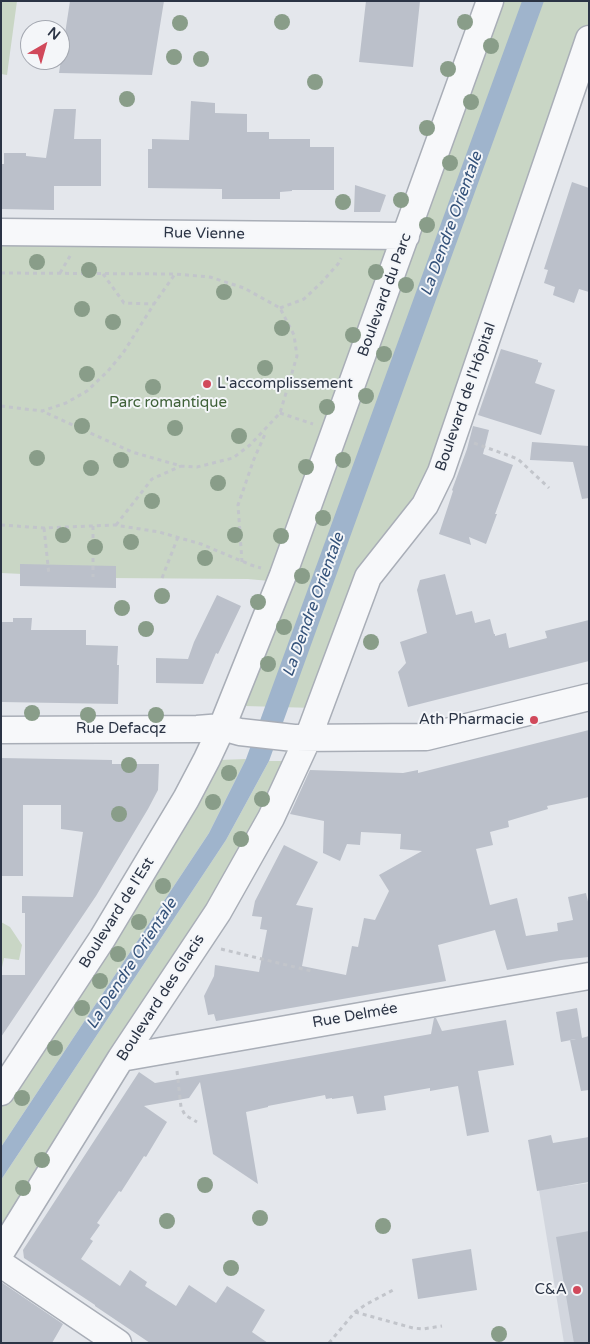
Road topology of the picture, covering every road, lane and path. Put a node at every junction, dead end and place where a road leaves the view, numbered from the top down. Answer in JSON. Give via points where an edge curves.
{"nodes":[{"id":1,"x":490,"y":1,"type":"edge"},
{"id":2,"x":589,"y":39,"type":"edge"},
{"id":3,"x":1,"y":232,"type":"edge"},
{"id":4,"x":353,"y":235,"type":"junction"},
{"id":5,"x":406,"y":236,"type":"junction"},
{"id":6,"x":1,"y":273,"type":"edge"},
{"id":7,"x":102,"y":273,"type":"junction"},
{"id":8,"x":175,"y":274,"type":"junction"},
{"id":9,"x":154,"y":304,"type":"junction"},
{"id":10,"x":280,"y":308,"type":"junction"},
{"id":11,"x":1,"y":406,"type":"edge"},
{"id":12,"x":42,"y":411,"type":"junction"},
{"id":13,"x":280,"y":413,"type":"junction"},
{"id":14,"x":267,"y":429,"type":"junction"},
{"id":15,"x":336,"y":431,"type":"junction"},
{"id":16,"x":454,"y":435,"type":"junction"},
{"id":17,"x":181,"y":466,"type":"junction"},
{"id":18,"x":549,"y":488,"type":"dead end"},
{"id":19,"x":1,"y":520,"type":"edge"},
{"id":20,"x":2,"y":525,"type":"edge"},
{"id":21,"x":115,"y":525,"type":"junction"},
{"id":22,"x":93,"y":526,"type":"junction"},
{"id":23,"x":44,"y":528,"type":"junction"},
{"id":24,"x":178,"y":537,"type":"junction"},
{"id":25,"x":242,"y":562,"type":"junction"},
{"id":26,"x":49,"y":575,"type":"dead end"},
{"id":27,"x":283,"y":575,"type":"junction"},
{"id":28,"x":93,"y":577,"type":"dead end"},
{"id":29,"x":162,"y":578,"type":"dead end"},
{"id":30,"x":589,"y":697,"type":"edge"},
{"id":31,"x":1,"y":730,"type":"edge"},
{"id":32,"x":231,"y":730,"type":"junction"},
{"id":33,"x":301,"y":738,"type":"junction"},
{"id":34,"x":197,"y":944,"type":"junction"},
{"id":35,"x":311,"y":971,"type":"dead end"},
{"id":36,"x":589,"y":976,"type":"edge"},
{"id":37,"x":174,"y":1048,"type":"junction"},
{"id":38,"x":121,"y":1058,"type":"junction"},
{"id":39,"x":1,"y":1092,"type":"edge"},
{"id":40,"x":197,"y":1122,"type":"dead end"},
{"id":41,"x":1,"y":1252,"type":"edge"},
{"id":42,"x":1,"y":1264,"type":"edge"},
{"id":43,"x":395,"y":1289,"type":"dead end"},
{"id":44,"x":355,"y":1312,"type":"junction"},
{"id":45,"x":442,"y":1326,"type":"dead end"},
{"id":46,"x":118,"y":1343,"type":"edge"},
{"id":47,"x":329,"y":1343,"type":"edge"}],
"edges":[{"from":1,"to":5,"type":"street","name":"Boulevard du Parc"},
{"from":2,"to":16,"type":"street","name":"Boulevard de l'Hôpital"},
{"from":3,"to":4,"type":"street","name":"Rue Vienne"},
{"from":4,"to":5,"type":"street","name":"Rue Vienne"},
{"from":4,"to":10,"type":"path","via":[[338,264],[322,282],[304,300]]},
{"from":5,"to":15,"type":"street","name":"Boulevard du Parc"},
{"from":6,"to":7,"type":"path"},
{"from":7,"to":8,"type":"path"},
{"from":7,"to":9,"type":"path","via":[[124,303]]},
{"from":8,"to":9,"type":"path"},
{"from":8,"to":10,"type":"path","via":[[210,277],[244,288]]},
{"from":9,"to":12,"type":"path","via":[[124,353],[108,371],[87,391],[66,404]]},
{"from":10,"to":13,"type":"path","via":[[294,335],[297,356]]},
{"from":11,"to":12,"type":"path"},
{"from":12,"to":17,"type":"path","via":[[132,452]]},
{"from":13,"to":14,"type":"path"},
{"from":13,"to":15,"type":"path"},
{"from":14,"to":17,"type":"path","via":[[233,458],[197,467]]},
{"from":14,"to":25,"type":"path","via":[[238,505]]},
{"from":15,"to":27,"type":"street","name":"Boulevard du Parc"},
{"from":16,"to":18,"type":"path","via":[[518,459]]},
{"from":16,"to":33,"type":"street","name":"Boulevard de l'Hôpital","via":[[425,505],[368,577]]},
{"from":17,"to":21,"type":"path","via":[[152,479]]},
{"from":19,"to":20,"type":"path"},
{"from":20,"to":23,"type":"path"},
{"from":21,"to":22,"type":"path"},
{"from":21,"to":24,"type":"path"},
{"from":22,"to":23,"type":"path"},
{"from":22,"to":28,"type":"path"},
{"from":23,"to":26,"type":"path"},
{"from":24,"to":25,"type":"path"},
{"from":24,"to":29,"type":"path"},
{"from":25,"to":27,"type":"path"},
{"from":27,"to":32,"type":"street","name":"Boulevard du Parc"},
{"from":30,"to":33,"type":"street","name":"Rue Defacqz","via":[[426,737]]},
{"from":31,"to":32,"type":"street","name":"Rue Defacqz"},
{"from":32,"to":33,"type":"street","name":"Rue Defacqz"},
{"from":32,"to":39,"type":"street","name":"Boulevard de l'Est","via":[[207,759],[107,931]]},
{"from":33,"to":34,"type":"street","name":"Boulevard des Glacis","via":[[271,818]]},
{"from":34,"to":35,"type":"path"},
{"from":34,"to":38,"type":"street","name":"Boulevard des Glacis"},
{"from":36,"to":37,"type":"street","name":"Rue Delmée"},
{"from":37,"to":38,"type":"street","name":"Rue Delmée"},
{"from":37,"to":40,"type":"path","via":[[181,1107],[185,1115]]},
{"from":38,"to":41,"type":"street","name":"Boulevard des Glacis"},
{"from":42,"to":46,"type":"street"},
{"from":43,"to":44,"type":"path"},
{"from":44,"to":45,"type":"path","via":[[413,1328]]},
{"from":44,"to":47,"type":"path"}]}
